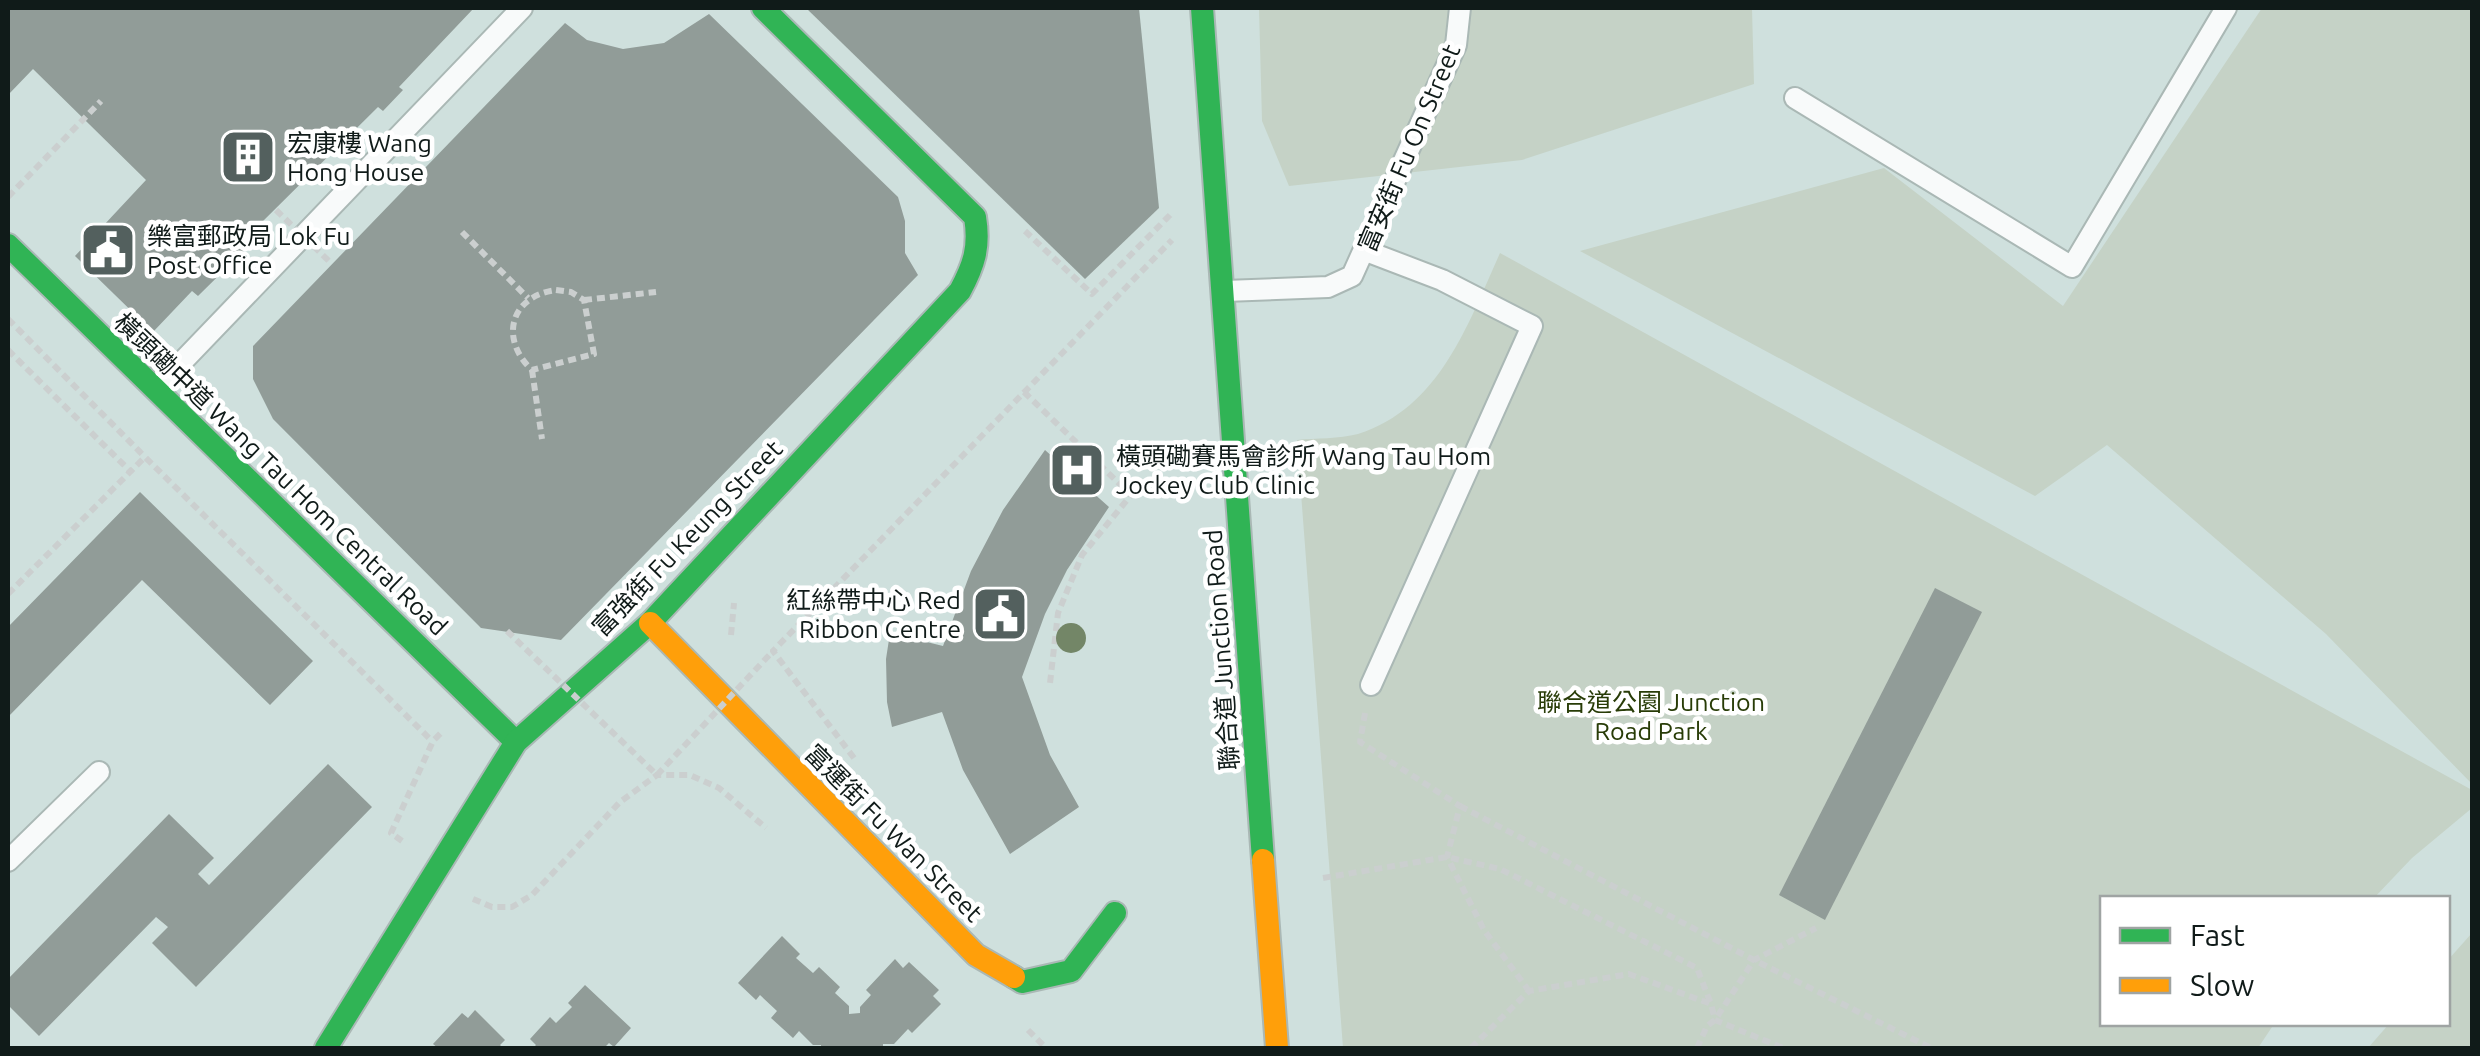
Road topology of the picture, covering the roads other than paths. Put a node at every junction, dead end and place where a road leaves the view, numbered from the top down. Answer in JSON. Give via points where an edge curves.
{"nodes":[{"id":1,"x":522,"y":8,"type":"edge"},
{"id":2,"x":763,"y":8,"type":"edge"},
{"id":3,"x":1202,"y":8,"type":"edge"},
{"id":4,"x":1460,"y":8,"type":"edge"},
{"id":5,"x":2226,"y":8,"type":"edge"},
{"id":6,"x":1795,"y":98,"type":"dead end"},
{"id":7,"x":983,"y":190,"type":"dead end"},
{"id":8,"x":970,"y":212,"type":"junction"},
{"id":9,"x":8,"y":245,"type":"edge"},
{"id":10,"x":1366,"y":251,"type":"junction"},
{"id":11,"x":1223,"y":291,"type":"junction"},
{"id":12,"x":155,"y":390,"type":"junction"},
{"id":13,"x":650,"y":622,"type":"junction"},
{"id":14,"x":1371,"y":685,"type":"road end"},
{"id":15,"x":516,"y":742,"type":"junction"},
{"id":16,"x":98,"y":772,"type":"dead end"},
{"id":17,"x":8,"y":861,"type":"edge"},
{"id":18,"x":1115,"y":913,"type":"dead end"},
{"id":19,"x":326,"y":1048,"type":"edge"},
{"id":20,"x":1276,"y":1048,"type":"edge"}],
"edges":[{"from":1,"to":12,"type":"lane"},
{"from":2,"to":8,"type":"street"},
{"from":3,"to":11,"type":"street","name":"聯合道 Junction Road"},
{"from":4,"to":10,"type":"lane","name":"富安街 Fu On Street","via":[[1456,45]]},
{"from":5,"to":6,"type":"lane","via":[[2072,267]]},
{"from":7,"to":8,"type":"lane"},
{"from":8,"to":13,"type":"street","name":"富強街 Fu Keung Street","via":[[979,241],[960,291]]},
{"from":9,"to":12,"type":"street","name":"橫頭磡中道 Wang Tau Hom Central Road"},
{"from":10,"to":11,"type":"lane","name":"富安街 Fu On Street","via":[[1352,276],[1328,286]]},
{"from":10,"to":14,"type":"lane","via":[[1532,326]]},
{"from":11,"to":20,"type":"street","name":"聯合道 Junction Road"},
{"from":12,"to":15,"type":"street","name":"橫頭磡中道 Wang Tau Hom Central Road"},
{"from":13,"to":15,"type":"street","name":"富強街 Fu Keung Street"},
{"from":13,"to":18,"type":"street","name":"富運街 Fu Wan Street","via":[[976,955],[1022,982],[1071,971]]},
{"from":15,"to":19,"type":"street","name":"富強街 Fu Keung Street"},
{"from":16,"to":17,"type":"lane"}]}
